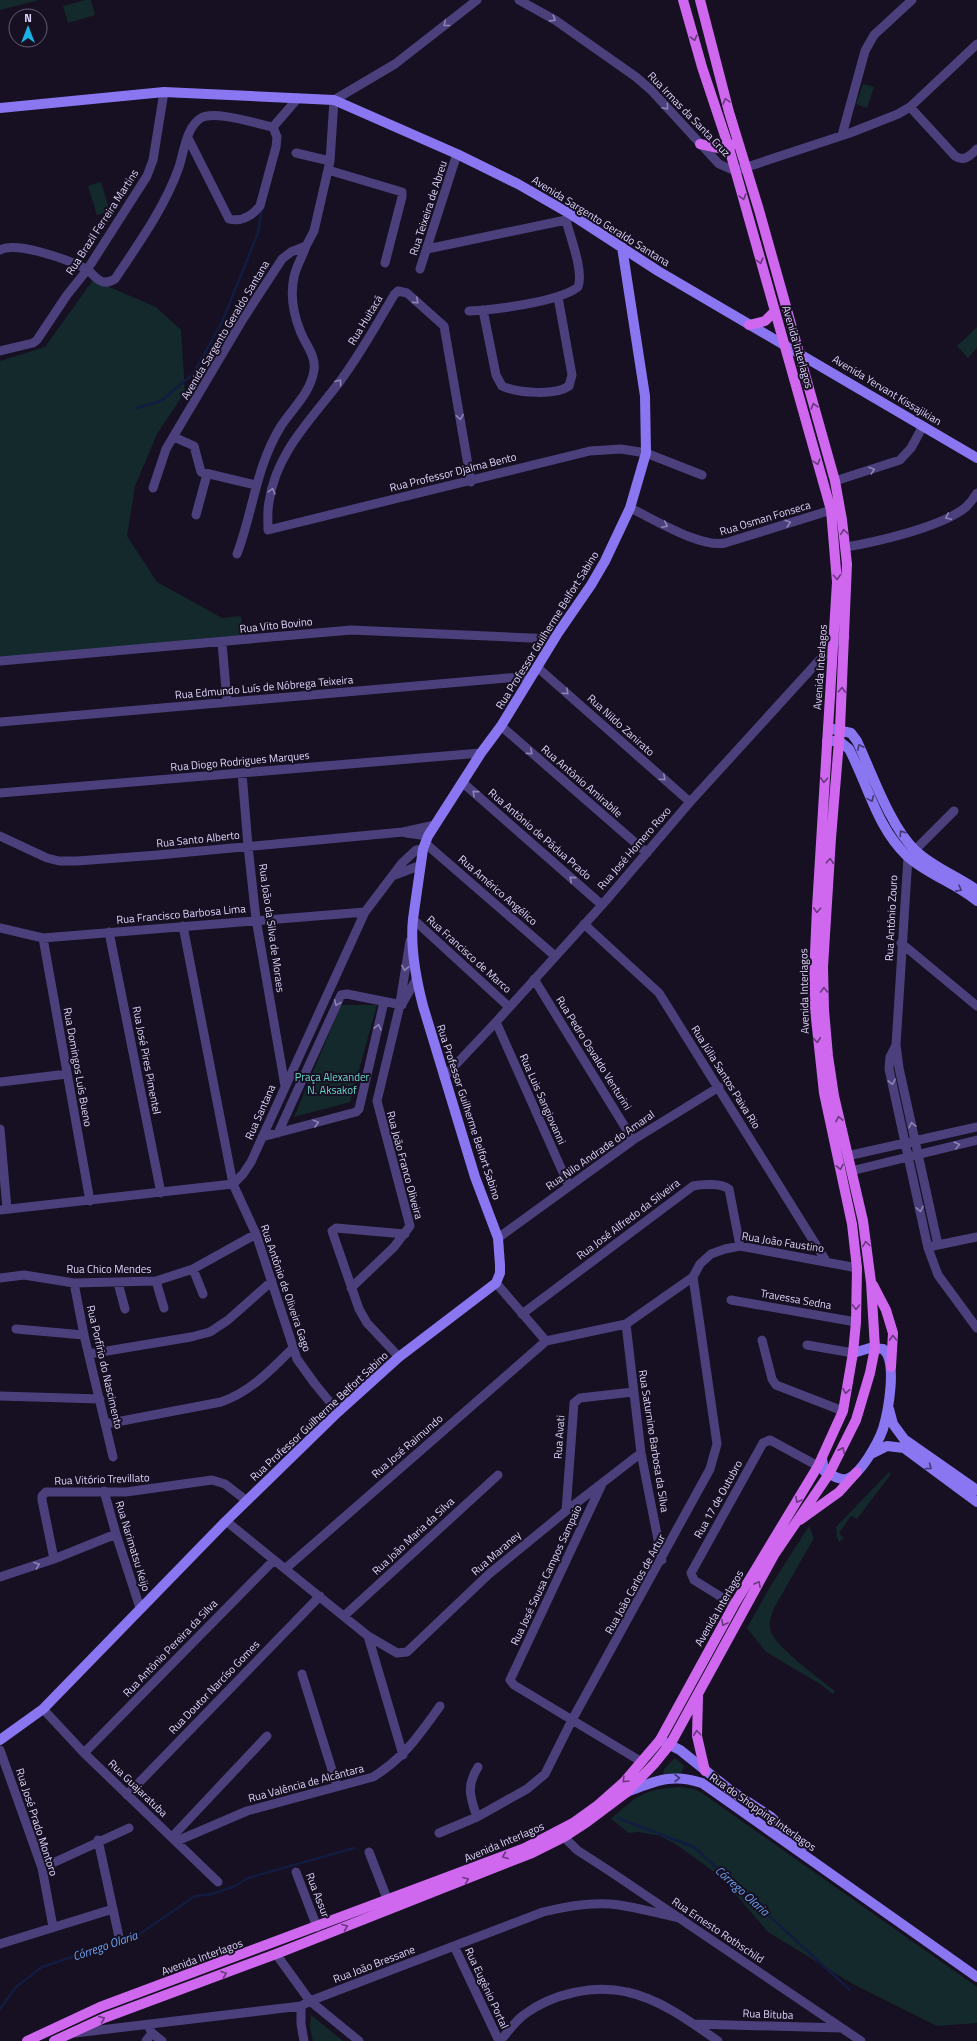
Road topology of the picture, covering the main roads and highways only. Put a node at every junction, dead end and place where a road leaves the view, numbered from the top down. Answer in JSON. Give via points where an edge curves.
{"nodes":[{"id":1,"x":683,"y":0,"type":"edge"},
{"id":2,"x":700,"y":0,"type":"edge"},
{"id":3,"x":737,"y":138,"type":"junction"},
{"id":4,"x":700,"y":144,"type":"road end"},
{"id":5,"x":729,"y":148,"type":"junction"},
{"id":6,"x":740,"y":170,"type":"junction"},
{"id":7,"x":775,"y":311,"type":"junction"},
{"id":8,"x":749,"y":325,"type":"road end"},
{"id":9,"x":836,"y":509,"type":"junction"},
{"id":10,"x":871,"y":1282,"type":"junction"},
{"id":11,"x":891,"y":1367,"type":"road end"},
{"id":12,"x":857,"y":1472,"type":"road end"},
{"id":13,"x":792,"y":1526,"type":"junction"},
{"id":14,"x":699,"y":1691,"type":"junction"},
{"id":15,"x":705,"y":1771,"type":"road end"},
{"id":16,"x":58,"y":2040,"type":"edge"},
{"id":17,"x":27,"y":2041,"type":"edge"}],
"edges":[{"from":1,"to":5,"type":"main road","name":"Avenida Interlagos","one_way":true},
{"from":3,"to":2,"type":"main road","name":"Avenida Interlagos","one_way":true},
{"from":3,"to":5,"type":"main road","via":[[735,144]]},
{"from":3,"to":6,"type":"main road","name":"Avenida Interlagos"},
{"from":4,"to":5,"type":"main road","via":[[718,149]]},
{"from":5,"to":6,"type":"main road","name":"Avenida Interlagos"},
{"from":6,"to":7,"type":"main road","name":"Avenida Interlagos","one_way":true},
{"from":9,"to":6,"type":"main road","name":"Avenida Interlagos","one_way":true,"via":[[835,482],[798,352]]},
{"from":7,"to":8,"type":"main road","via":[[765,321]]},
{"from":7,"to":9,"type":"main road","name":"Avenida Interlagos","one_way":true},
{"from":10,"to":9,"type":"main road","name":"Avenida Interlagos","one_way":true,"via":[[863,1221],[834,1096],[828,1056],[823,967],[840,729],[847,564],[846,547]]},
{"from":9,"to":17,"type":"main road","name":"Avenida Interlagos","one_way":true,"via":[[838,582],[814,976],[824,1094],[852,1224],[857,1268],[853,1353],[843,1411],[820,1462],[734,1604],[660,1740],[624,1782],[598,1805],[550,1836],[493,1861],[100,2007]]},
{"from":11,"to":10,"type":"main road","one_way":true,"via":[[893,1333],[886,1310]]},
{"from":13,"to":10,"type":"main road","name":"Avenida Interlagos","one_way":true,"via":[[829,1474],[856,1420],[875,1348]]},
{"from":12,"to":13,"type":"main road","via":[[839,1492]]},
{"from":14,"to":13,"type":"main road","name":"Avenida Interlagos","one_way":true},
{"from":15,"to":14,"type":"main road","one_way":true,"via":[[697,1729]]},
{"from":16,"to":14,"type":"main road","name":"Avenida Interlagos","one_way":true,"via":[[104,2018],[497,1868],[564,1837],[627,1792],[654,1764],[671,1743]]}]}
